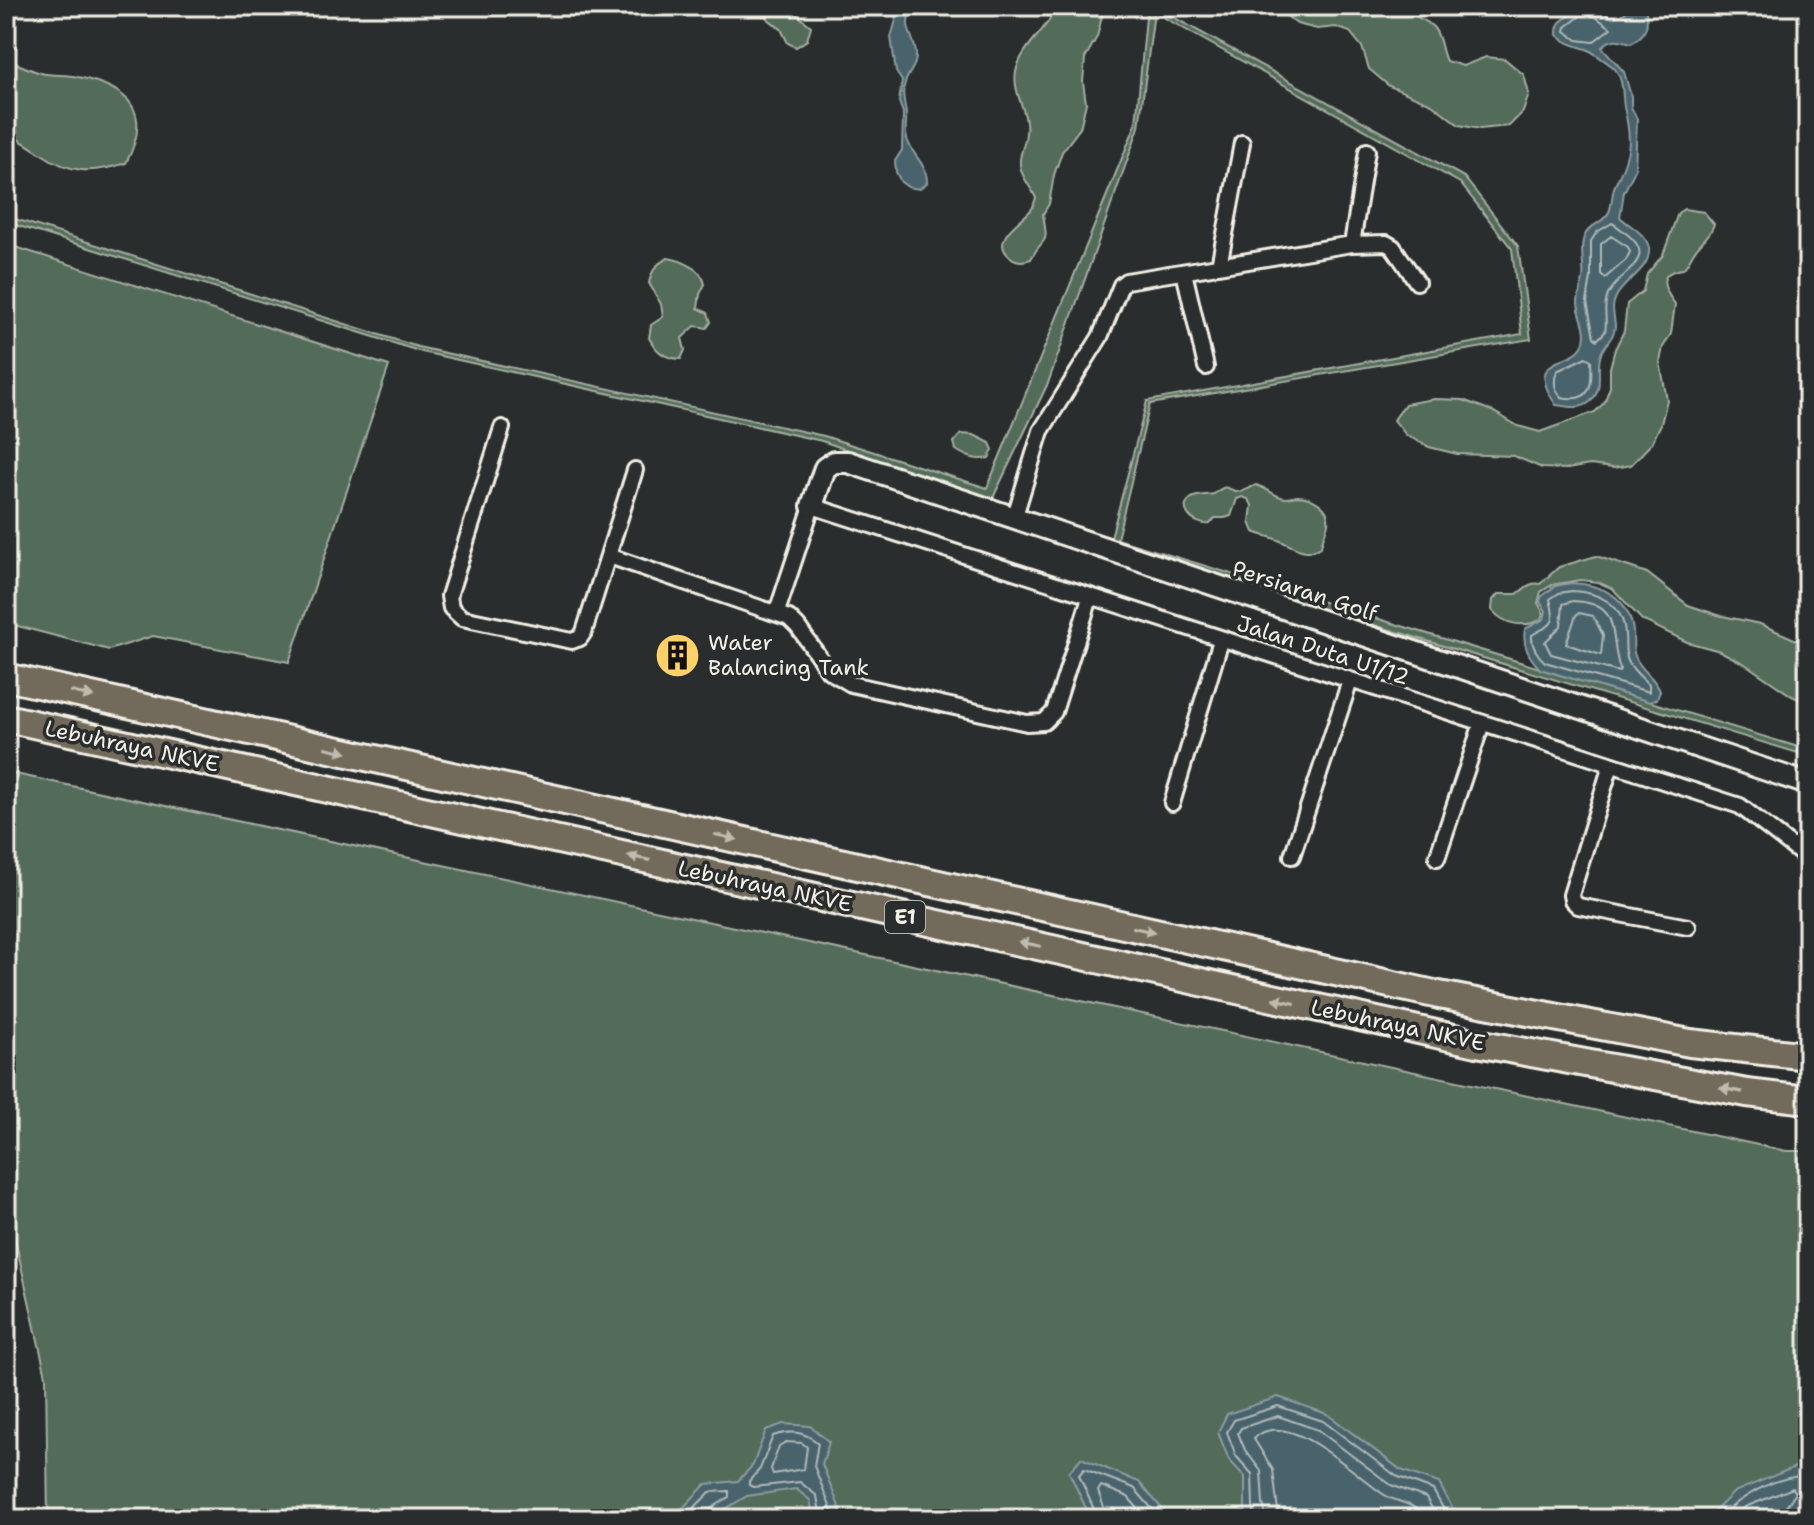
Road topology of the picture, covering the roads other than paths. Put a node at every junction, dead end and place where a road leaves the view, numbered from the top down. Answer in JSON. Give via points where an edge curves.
{"nodes":[{"id":1,"x":1242,"y":143,"type":"dead end"},
{"id":2,"x":1367,"y":151,"type":"dead end"},
{"id":3,"x":1352,"y":244,"type":"junction"},
{"id":4,"x":1219,"y":266,"type":"junction"},
{"id":5,"x":1184,"y":272,"type":"junction"},
{"id":6,"x":1417,"y":282,"type":"dead end"},
{"id":7,"x":1206,"y":367,"type":"dead end"},
{"id":8,"x":502,"y":428,"type":"dead end"},
{"id":9,"x":635,"y":470,"type":"dead end"},
{"id":10,"x":812,"y":506,"type":"junction"},
{"id":11,"x":1014,"y":519,"type":"junction"},
{"id":12,"x":609,"y":556,"type":"junction"},
{"id":13,"x":1090,"y":598,"type":"junction"},
{"id":14,"x":777,"y":612,"type":"junction"},
{"id":15,"x":1221,"y":640,"type":"junction"},
{"id":16,"x":6,"y":677,"type":"edge"},
{"id":17,"x":1350,"y":681,"type":"junction"},
{"id":18,"x":6,"y":718,"type":"edge"},
{"id":19,"x":1482,"y":723,"type":"junction"},
{"id":20,"x":1611,"y":765,"type":"junction"},
{"id":21,"x":1808,"y":784,"type":"edge"},
{"id":22,"x":1172,"y":803,"type":"dead end"},
{"id":23,"x":1292,"y":856,"type":"dead end"},
{"id":24,"x":1437,"y":858,"type":"dead end"},
{"id":25,"x":1808,"y":859,"type":"edge"},
{"id":26,"x":1688,"y":927,"type":"dead end"},
{"id":27,"x":1808,"y":1056,"type":"edge"},
{"id":28,"x":1808,"y":1100,"type":"edge"}],
"edges":[{"from":1,"to":4,"type":"street"},
{"from":2,"to":3,"type":"street"},
{"from":3,"to":4,"type":"street"},
{"from":3,"to":6,"type":"street","via":[[1393,247]]},
{"from":4,"to":5,"type":"street"},
{"from":5,"to":7,"type":"street"},
{"from":5,"to":11,"type":"street","via":[[1121,285],[1100,337],[1041,431]]},
{"from":8,"to":12,"type":"street","via":[[449,596],[451,608],[462,618],[572,641],[584,632]]},
{"from":9,"to":12,"type":"street"},
{"from":10,"to":11,"type":"street","name":"Persiaran Golf","via":[[825,468],[848,462]]},
{"from":10,"to":13,"type":"street","name":"Jalan Duta U1/12"},
{"from":10,"to":14,"type":"street"},
{"from":11,"to":21,"type":"street","name":"Persiaran Golf"},
{"from":12,"to":14,"type":"street"},
{"from":13,"to":14,"type":"street","via":[[1054,712],[1044,722],[1027,723],[851,684],[829,671],[798,627]]},
{"from":13,"to":15,"type":"street","name":"Jalan Duta U1/12"},
{"from":15,"to":17,"type":"street","name":"Jalan Duta U1/12"},
{"from":15,"to":22,"type":"street"},
{"from":16,"to":27,"type":"highway","name":"Lebuhraya NKVE","number":"E1","one_way":true,"via":[[1439,995],[1676,1041]]},
{"from":17,"to":19,"type":"street","name":"Jalan Duta U1/12"},
{"from":17,"to":23,"type":"street"},
{"from":28,"to":18,"type":"highway","name":"Lebuhraya NKVE","number":"E1","one_way":true,"via":[[1477,1043]]},
{"from":19,"to":20,"type":"street","name":"Jalan Duta U1/12"},
{"from":19,"to":24,"type":"street"},
{"from":20,"to":25,"type":"street","name":"Jalan Duta U1/12","via":[[1740,806]]},
{"from":20,"to":26,"type":"street","via":[[1572,900],[1578,906]]}]}
